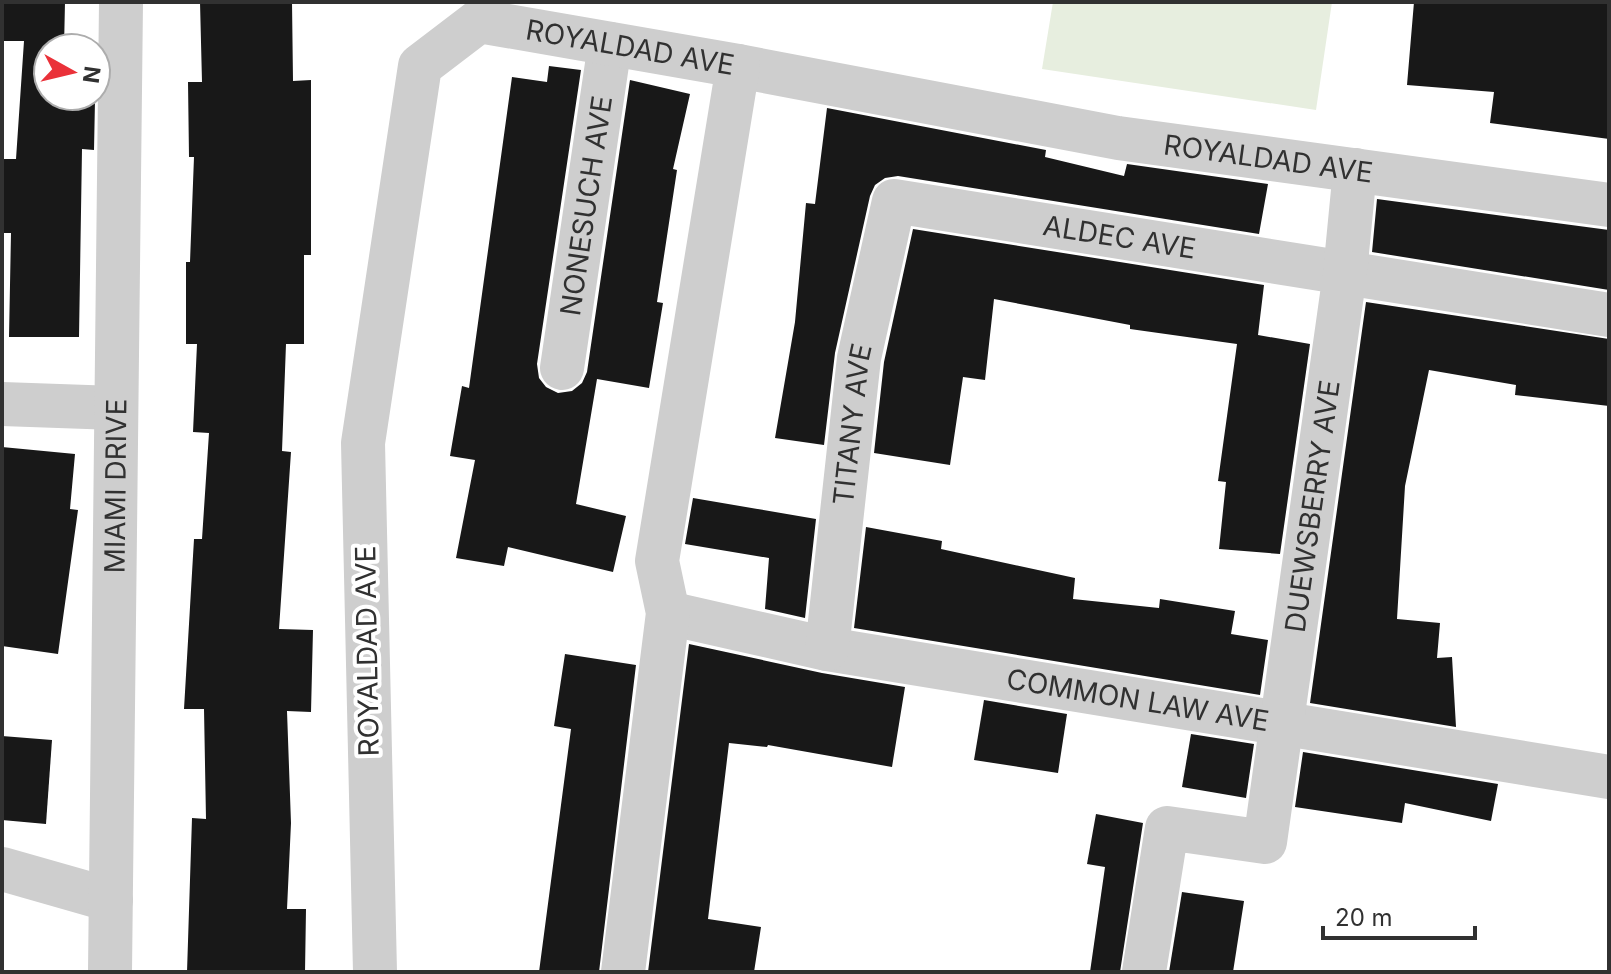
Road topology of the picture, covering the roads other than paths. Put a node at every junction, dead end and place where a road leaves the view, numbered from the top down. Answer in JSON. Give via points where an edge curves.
{"nodes":[{"id":1,"x":121,"y":2,"type":"edge"},
{"id":2,"x":610,"y":44,"type":"junction"},
{"id":3,"x":738,"y":66,"type":"junction"},
{"id":4,"x":1355,"y":170,"type":"junction"},
{"id":5,"x":894,"y":201,"type":"joint"},
{"id":6,"x":1609,"y":205,"type":"edge"},
{"id":7,"x":1345,"y":273,"type":"junction"},
{"id":8,"x":1609,"y":315,"type":"edge"},
{"id":9,"x":562,"y":368,"type":"dead end"},
{"id":10,"x":2,"y":404,"type":"edge"},
{"id":11,"x":116,"y":408,"type":"junction"},
{"id":12,"x":668,"y":613,"type":"junction"},
{"id":13,"x":827,"y":649,"type":"junction"},
{"id":14,"x":1280,"y":723,"type":"junction"},
{"id":15,"x":1609,"y":777,"type":"edge"},
{"id":16,"x":2,"y":869,"type":"edge"},
{"id":17,"x":111,"y":900,"type":"junction"},
{"id":18,"x":110,"y":972,"type":"edge"},
{"id":19,"x":375,"y":972,"type":"edge"},
{"id":20,"x":623,"y":972,"type":"edge"},
{"id":21,"x":1144,"y":972,"type":"edge"}],
"edges":[{"from":1,"to":11,"type":"street","name":"MIAMI DRIVE"},
{"from":2,"to":3,"type":"street","name":"ROYALDAD AVE"},
{"from":2,"to":9,"type":"street","name":"NONESUCH AVE"},
{"from":2,"to":19,"type":"street","name":"ROYALDAD AVE","via":[[479,21],[420,66],[363,443]]},
{"from":3,"to":4,"type":"street","name":"ROYALDAD AVE","via":[[1118,138]]},
{"from":3,"to":12,"type":"street","via":[[657,561]]},
{"from":4,"to":6,"type":"street","name":"ROYALDAD AVE"},
{"from":4,"to":7,"type":"street","name":"DUEWSBERRY AVE"},
{"from":5,"to":7,"type":"street","name":"ALDEC AVE"},
{"from":5,"to":13,"type":"street","name":"TITANY AVE","via":[[859,358]]},
{"from":7,"to":8,"type":"street","name":"ALDEC AVE"},
{"from":7,"to":14,"type":"street","name":"DUEWSBERRY AVE"},
{"from":10,"to":11,"type":"street"},
{"from":11,"to":17,"type":"street","name":"MIAMI DRIVE"},
{"from":12,"to":13,"type":"street","name":"COMMON LAW AVE"},
{"from":12,"to":20,"type":"street"},
{"from":13,"to":14,"type":"street","name":"COMMON LAW AVE"},
{"from":14,"to":15,"type":"street","name":"COMMON LAW AVE"},
{"from":14,"to":21,"type":"street","name":"DUEWSBERRY AVE","via":[[1265,842],[1167,828]]},
{"from":16,"to":17,"type":"street"},
{"from":17,"to":18,"type":"street","name":"MIAMI DRIVE"}]}
